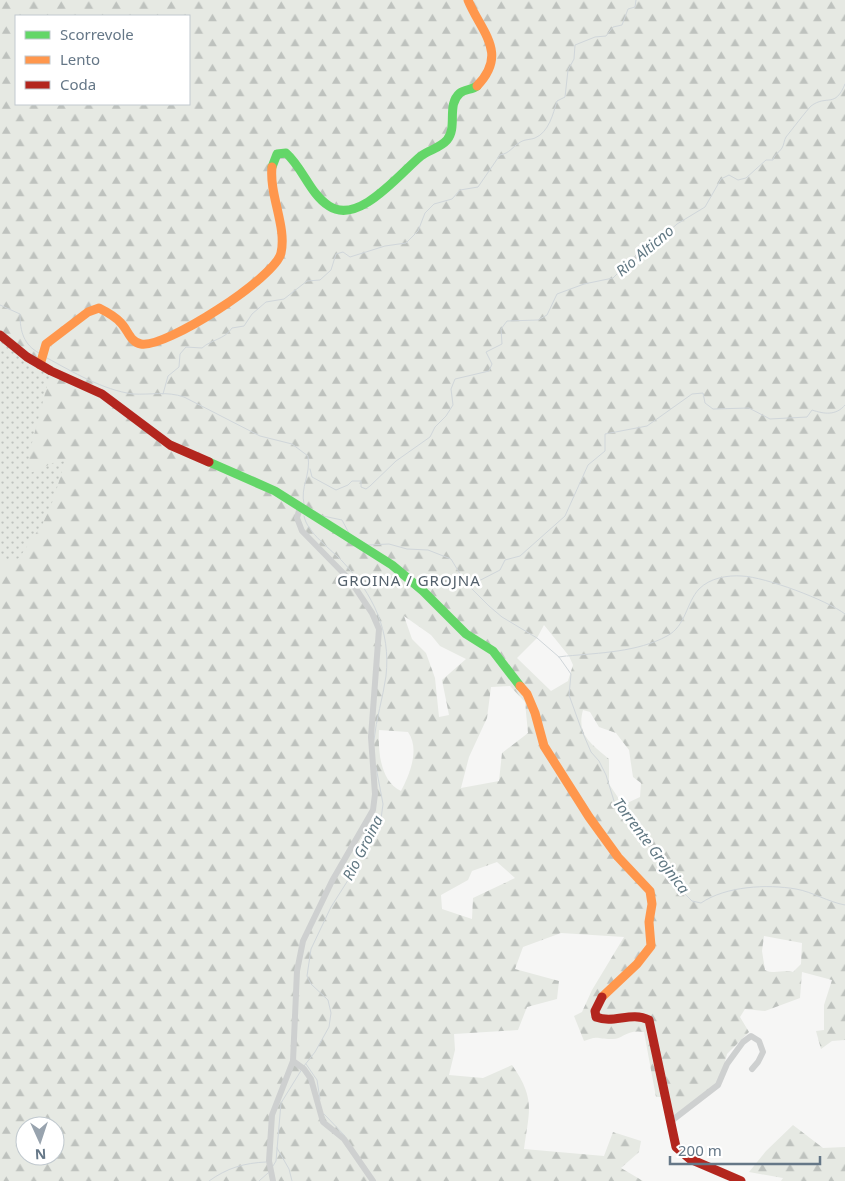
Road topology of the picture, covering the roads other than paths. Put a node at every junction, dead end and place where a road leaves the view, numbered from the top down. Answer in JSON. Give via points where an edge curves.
{"nodes":[{"id":1,"x":468,"y":0,"type":"edge"},
{"id":2,"x":0,"y":335,"type":"edge"},
{"id":3,"x":42,"y":358,"type":"junction"},
{"id":4,"x":300,"y":507,"type":"junction"},
{"id":5,"x":292,"y":1061,"type":"junction"},
{"id":6,"x":752,"y":1069,"type":"dead end"},
{"id":7,"x":670,"y":1122,"type":"junction"},
{"id":8,"x":273,"y":1181,"type":"edge"},
{"id":9,"x":373,"y":1181,"type":"edge"},
{"id":10,"x":741,"y":1181,"type":"edge"}],
"edges":[{"from":1,"to":3,"type":"street","via":[[490,38],[492,58],[480,84],[458,96],[451,133],[444,144],[422,155],[398,179],[352,210],[336,210],[325,204],[296,160],[286,153],[277,154],[271,167],[282,245],[281,257],[273,268],[220,308],[154,344],[138,344],[131,340],[121,324],[109,312],[99,308],[88,312],[46,344]]},
{"from":2,"to":3,"type":"street","via":[[27,357]]},
{"from":3,"to":4,"type":"street","via":[[102,394],[170,445],[275,491]]},
{"from":4,"to":5,"type":"street","via":[[298,518],[302,531],[350,580],[379,629],[371,737],[375,794],[372,810],[303,941],[297,971]]},
{"from":4,"to":7,"type":"street","via":[[392,565],[466,634],[494,651],[530,700],[544,746],[589,817],[618,857],[650,891],[651,946],[602,998],[595,1011],[602,1020],[635,1016],[649,1020]]},
{"from":5,"to":8,"type":"street","via":[[272,1115],[269,1161]]},
{"from":5,"to":9,"type":"street","via":[[311,1079],[324,1122],[344,1139]]},
{"from":6,"to":7,"type":"street","via":[[763,1052],[759,1041],[751,1036],[727,1064],[718,1086]]},
{"from":7,"to":10,"type":"street","via":[[676,1147],[688,1160]]}]}
